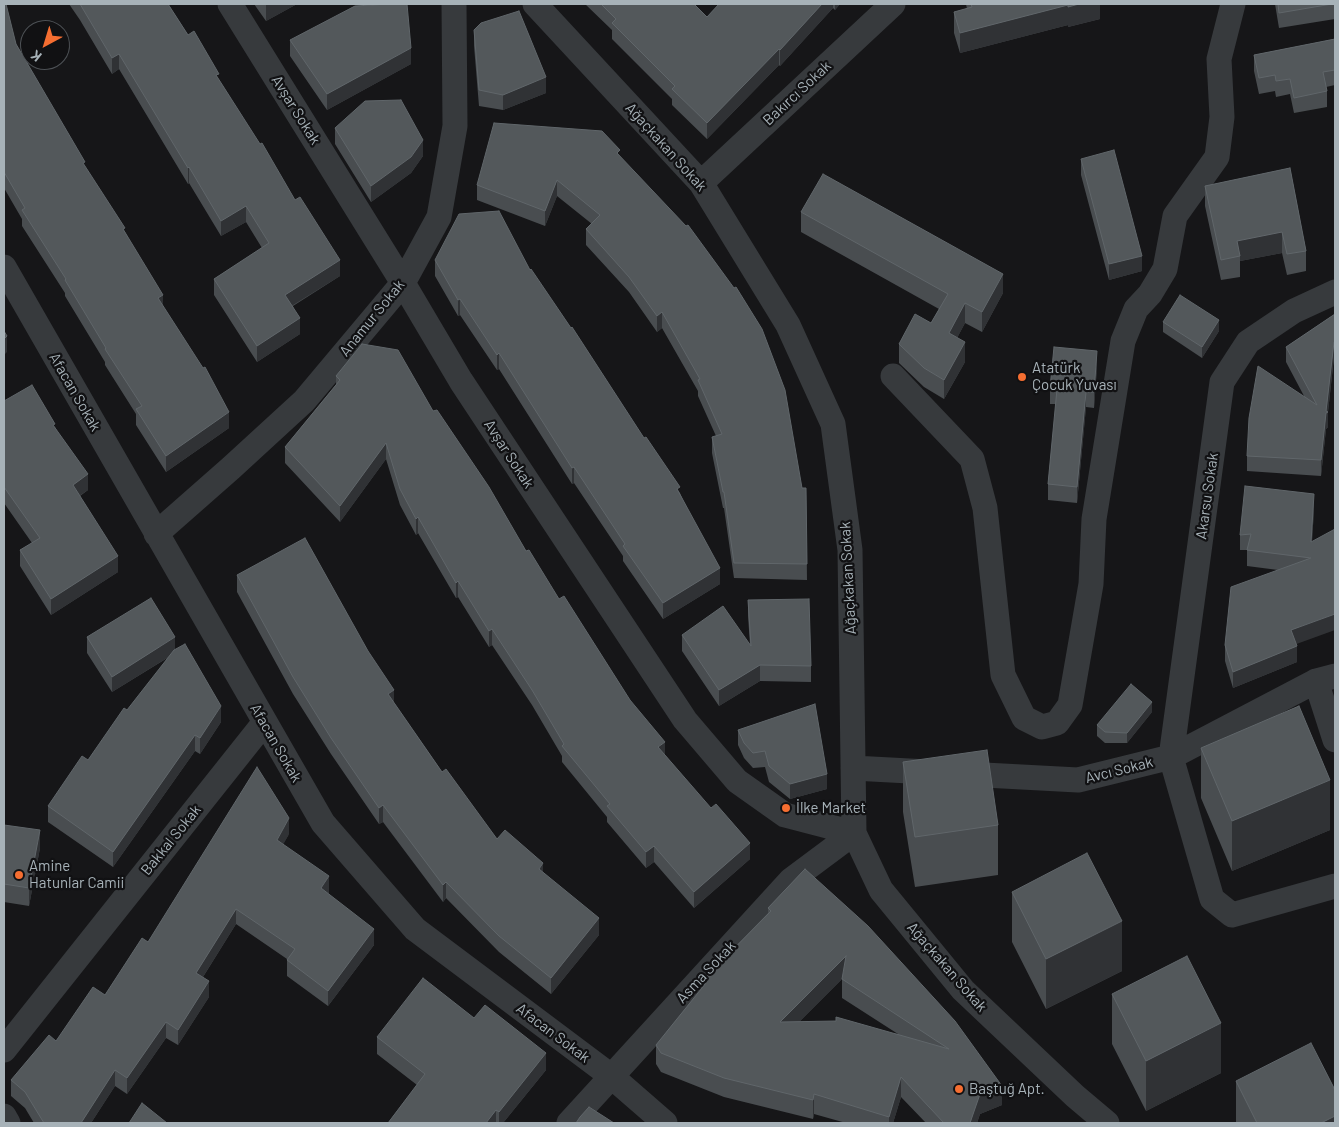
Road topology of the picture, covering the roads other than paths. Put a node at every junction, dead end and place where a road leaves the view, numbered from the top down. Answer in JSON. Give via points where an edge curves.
{"nodes":[{"id":1,"x":230,"y":4,"type":"edge"},
{"id":2,"x":454,"y":4,"type":"edge"},
{"id":3,"x":535,"y":4,"type":"edge"},
{"id":4,"x":893,"y":4,"type":"edge"},
{"id":5,"x":1233,"y":4,"type":"edge"},
{"id":6,"x":701,"y":183,"type":"junction"},
{"id":7,"x":4,"y":267,"type":"edge"},
{"id":8,"x":403,"y":282,"type":"junction"},
{"id":9,"x":1335,"y":292,"type":"edge"},
{"id":10,"x":893,"y":376,"type":"dead end"},
{"id":11,"x":156,"y":534,"type":"junction"},
{"id":12,"x":1326,"y":679,"type":"edge"},
{"id":13,"x":264,"y":723,"type":"junction"},
{"id":14,"x":1335,"y":740,"type":"edge"},
{"id":15,"x":1172,"y":757,"type":"junction"},
{"id":16,"x":853,"y":768,"type":"junction"},
{"id":17,"x":854,"y":833,"type":"junction"},
{"id":18,"x":1335,"y":886,"type":"edge"},
{"id":19,"x":4,"y":1050,"type":"edge"},
{"id":20,"x":610,"y":1076,"type":"junction"},
{"id":21,"x":4,"y":1116,"type":"edge"},
{"id":22,"x":8,"y":1123,"type":"edge"},
{"id":23,"x":569,"y":1123,"type":"edge"},
{"id":24,"x":665,"y":1123,"type":"edge"},
{"id":25,"x":1107,"y":1123,"type":"edge"}],
"edges":[{"from":1,"to":8,"type":"street","name":"Avşar Sokak"},
{"from":2,"to":8,"type":"street","name":"Anamur Sokak","via":[[455,126],[439,218]]},
{"from":3,"to":6,"type":"street","name":"Ağaçkakan Sokak"},
{"from":4,"to":6,"type":"street","name":"Bakırcı Sokak"},
{"from":5,"to":10,"type":"street","via":[[1219,59],[1222,117],[1217,157],[1175,216],[1165,269],[1150,294],[1136,309],[1123,341],[1094,519],[1091,584],[1075,677],[1070,705],[1057,723],[1042,727],[1024,718],[1003,675],[985,508],[972,459]]},
{"from":6,"to":16,"type":"street","name":"Ağaçkakan Sokak","via":[[788,325],[832,424],[850,550]]},
{"from":7,"to":11,"type":"street","name":"Afacan Sokak"},
{"from":8,"to":11,"type":"street","name":"Anamur Sokak","via":[[304,401]]},
{"from":8,"to":17,"type":"street","name":"Avşar Sokak","via":[[466,389],[685,720],[737,781],[784,816]]},
{"from":9,"to":15,"type":"street","name":"Akarsu Sokak","via":[[1294,311],[1248,342],[1222,382]]},
{"from":11,"to":13,"type":"street","name":"Afacan Sokak"},
{"from":12,"to":14,"type":"street"},
{"from":12,"to":15,"type":"street","name":"Avcı Sokak"},
{"from":13,"to":19,"type":"street","name":"Bakkal Sokak"},
{"from":13,"to":20,"type":"street","name":"Afacan Sokak","via":[[323,823],[415,929]]},
{"from":15,"to":16,"type":"street","name":"Avcı Sokak","via":[[1078,780]]},
{"from":15,"to":18,"type":"street","via":[[1212,899],[1232,915]]},
{"from":16,"to":17,"type":"street","name":"Ağaçkakan Sokak"},
{"from":17,"to":20,"type":"street","name":"Asma Sokak","via":[[790,880]]},
{"from":17,"to":25,"type":"street","name":"Ağaçkakan Sokak","via":[[881,890],[963,990]]},
{"from":20,"to":23,"type":"street","name":"Asma Sokak"},
{"from":20,"to":24,"type":"street","name":"Afacan Sokak"},
{"from":21,"to":22,"type":"street"}]}
